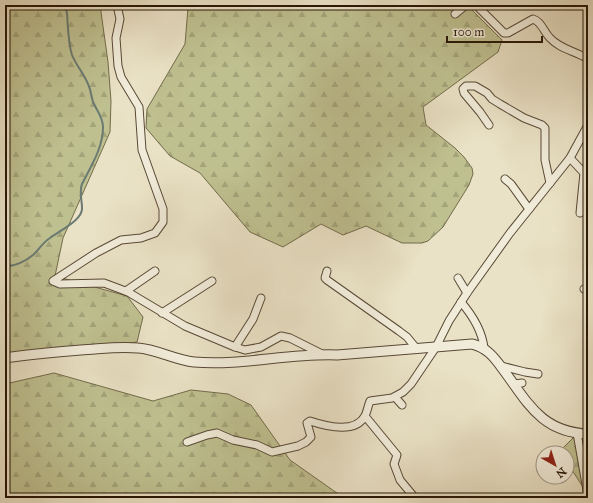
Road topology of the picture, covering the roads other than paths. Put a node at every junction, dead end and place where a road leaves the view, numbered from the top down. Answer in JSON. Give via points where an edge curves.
{"nodes":[{"id":1,"x":117,"y":5,"type":"edge"},
{"id":2,"x":466,"y":5,"type":"edge"},
{"id":3,"x":476,"y":5,"type":"edge"},
{"id":4,"x":455,"y":14,"type":"dead end"},
{"id":5,"x":588,"y":60,"type":"edge"},
{"id":6,"x":489,"y":125,"type":"dead end"},
{"id":7,"x":588,"y":125,"type":"edge"},
{"id":8,"x":570,"y":158,"type":"junction"},
{"id":9,"x":586,"y":174,"type":"edge"},
{"id":10,"x":505,"y":178,"type":"dead end"},
{"id":11,"x":550,"y":182,"type":"junction"},
{"id":12,"x":529,"y":209,"type":"junction"},
{"id":13,"x":580,"y":213,"type":"dead end"},
{"id":14,"x":155,"y":271,"type":"dead end"},
{"id":15,"x":327,"y":271,"type":"dead end"},
{"id":16,"x":458,"y":278,"type":"dead end"},
{"id":17,"x":212,"y":281,"type":"dead end"},
{"id":18,"x":126,"y":291,"type":"junction"},
{"id":19,"x":467,"y":293,"type":"junction"},
{"id":20,"x":261,"y":298,"type":"dead end"},
{"id":21,"x":461,"y":302,"type":"junction"},
{"id":22,"x":162,"y":313,"type":"junction"},
{"id":23,"x":235,"y":347,"type":"junction"},
{"id":24,"x":436,"y":347,"type":"junction"},
{"id":25,"x":416,"y":348,"type":"junction"},
{"id":26,"x":484,"y":348,"type":"junction"},
{"id":27,"x":322,"y":354,"type":"junction"},
{"id":28,"x":5,"y":358,"type":"edge"},
{"id":29,"x":501,"y":366,"type":"junction"},
{"id":30,"x":533,"y":371,"type":"dead end"},
{"id":31,"x":395,"y":397,"type":"junction"},
{"id":32,"x":402,"y":405,"type":"dead end"},
{"id":33,"x":365,"y":416,"type":"junction"},
{"id":34,"x":577,"y":433,"type":"junction"},
{"id":35,"x":588,"y":434,"type":"edge"},
{"id":36,"x":187,"y":442,"type":"dead end"},
{"id":37,"x":588,"y":496,"type":"edge"},
{"id":38,"x":415,"y":498,"type":"edge"}],
"edges":[{"from":1,"to":18,"type":"street","via":[[120,19],[116,38],[118,66],[121,77],[139,107],[142,150],[163,209],[163,222],[155,233],[141,238],[121,240],[53,281],[60,284],[104,283]]},
{"from":2,"to":4,"type":"street"},
{"from":3,"to":5,"type":"street","via":[[504,33],[533,19],[537,20],[559,46]]},
{"from":6,"to":11,"type":"street","via":[[464,93],[463,89],[466,86],[475,86],[500,104],[545,128],[545,160]]},
{"from":7,"to":8,"type":"street"},
{"from":8,"to":9,"type":"street"},
{"from":8,"to":11,"type":"street"},
{"from":9,"to":13,"type":"street"},
{"from":10,"to":12,"type":"street"},
{"from":11,"to":12,"type":"street"},
{"from":12,"to":19,"type":"street"},
{"from":14,"to":18,"type":"street"},
{"from":15,"to":25,"type":"street","via":[[327,280],[407,337]]},
{"from":16,"to":19,"type":"street"},
{"from":17,"to":22,"type":"street"},
{"from":18,"to":22,"type":"street"},
{"from":19,"to":21,"type":"street"},
{"from":20,"to":23,"type":"street","via":[[253,319]]},
{"from":21,"to":24,"type":"street"},
{"from":21,"to":26,"type":"street","via":[[483,338]]},
{"from":22,"to":23,"type":"street","via":[[185,326]]},
{"from":23,"to":27,"type":"street","via":[[245,350],[261,347],[281,336]]},
{"from":24,"to":25,"type":"street"},
{"from":24,"to":26,"type":"street","via":[[472,344]]},
{"from":24,"to":31,"type":"street","via":[[411,384]]},
{"from":25,"to":27,"type":"street"},
{"from":26,"to":29,"type":"street"},
{"from":27,"to":28,"type":"street","via":[[240,362],[195,362],[140,348],[109,348]]},
{"from":29,"to":30,"type":"street"},
{"from":29,"to":34,"type":"street","via":[[518,384],[531,408],[542,418]]},
{"from":31,"to":32,"type":"street"},
{"from":31,"to":33,"type":"street","via":[[370,401]]},
{"from":33,"to":36,"type":"street","via":[[354,425],[346,427],[310,421],[307,423],[311,437],[309,440],[298,446],[272,452],[217,433]]},
{"from":33,"to":38,"type":"street","via":[[397,455],[394,464],[400,480]]},
{"from":34,"to":35,"type":"street"},
{"from":34,"to":37,"type":"street"}]}
